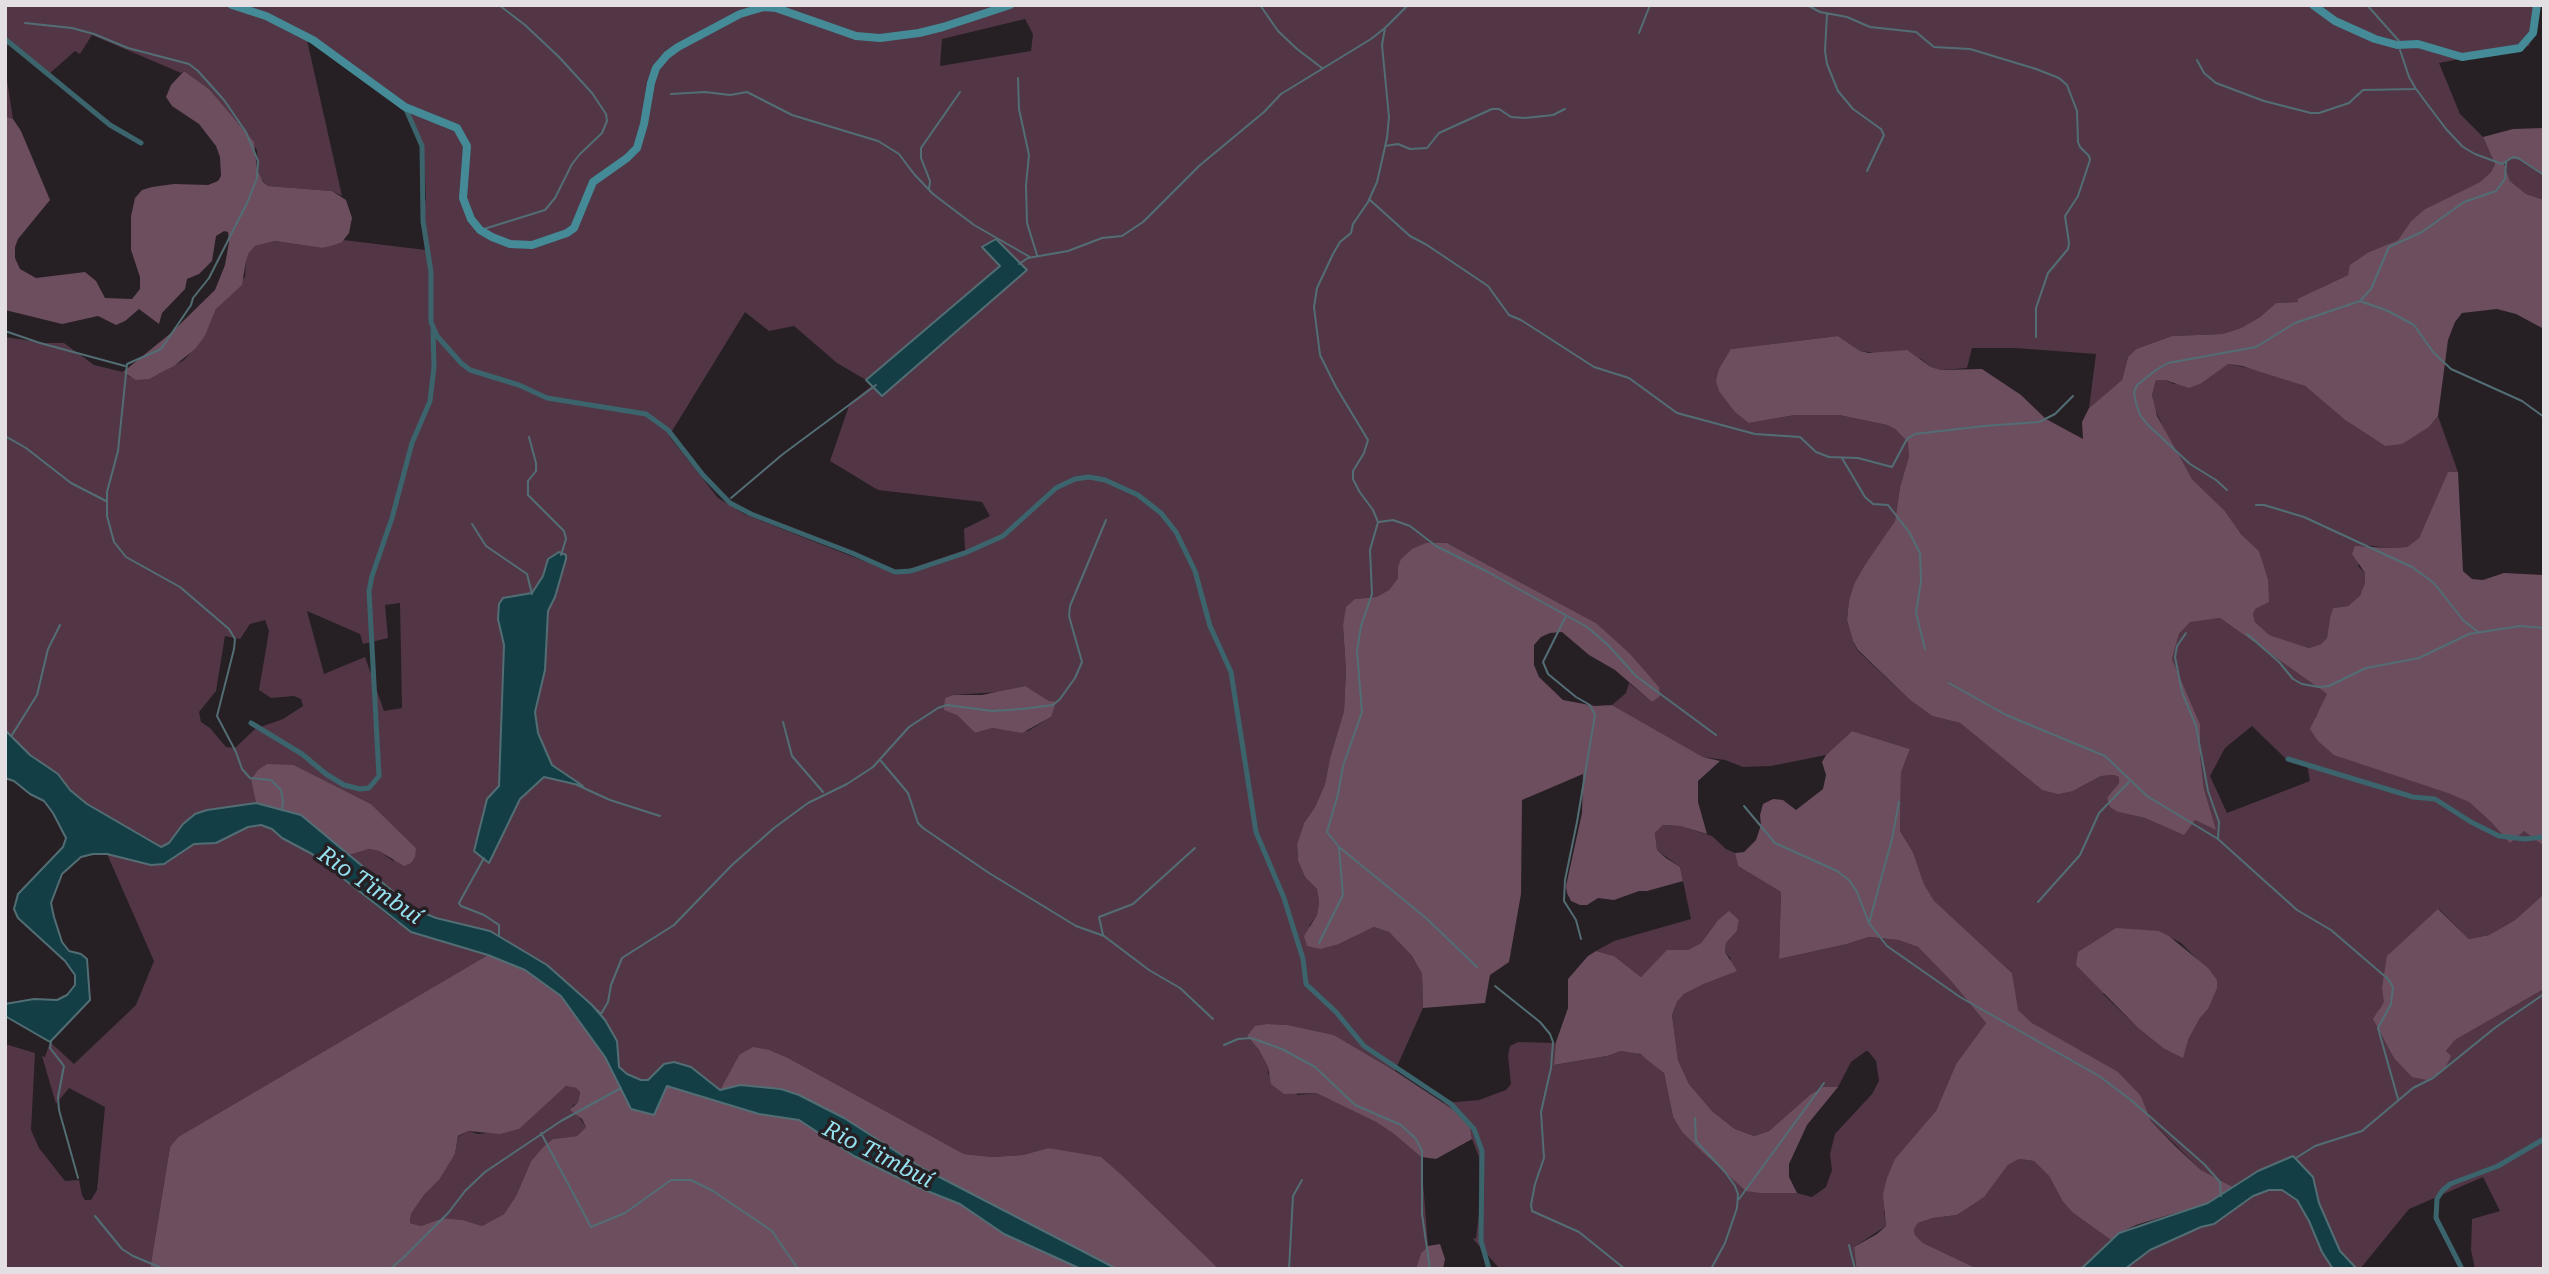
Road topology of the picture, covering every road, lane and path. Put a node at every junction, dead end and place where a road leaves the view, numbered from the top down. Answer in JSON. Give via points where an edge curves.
{"nodes":[{"id":1,"x":232,"y":5,"type":"edge"},
{"id":2,"x":1010,"y":5,"type":"edge"},
{"id":3,"x":2313,"y":5,"type":"edge"},
{"id":4,"x":2537,"y":5,"type":"edge"},
{"id":5,"x":244,"y":7,"type":"edge"},
{"id":6,"x":5,"y":38,"type":"edge"},
{"id":7,"x":405,"y":107,"type":"junction"},
{"id":8,"x":141,"y":143,"type":"dead end"},
{"id":9,"x":433,"y":328,"type":"junction"},
{"id":10,"x":251,"y":723,"type":"dead end"},
{"id":11,"x":2288,"y":759,"type":"dead end"},
{"id":12,"x":2544,"y":836,"type":"edge"},
{"id":13,"x":2544,"y":1139,"type":"edge"},
{"id":14,"x":1489,"y":1269,"type":"edge"},
{"id":15,"x":2462,"y":1269,"type":"edge"}],
"edges":[{"from":1,"to":5,"type":"street"},
{"from":2,"to":7,"type":"street","via":[[931,30],[880,38],[856,36],[776,8],[740,14],[667,55],[651,83],[637,148],[593,182],[574,228],[532,245],[510,244],[480,230],[463,198],[467,146],[463,135],[450,123]]},
{"from":3,"to":4,"type":"street","via":[[2375,39],[2418,44],[2462,57],[2520,48],[2533,33]]},
{"from":5,"to":7,"type":"street","via":[[313,40]]},
{"from":6,"to":8,"type":"street","via":[[110,125]]},
{"from":7,"to":9,"type":"street","via":[[422,146],[423,221]]},
{"from":9,"to":10,"type":"street","via":[[430,401],[412,443],[369,591],[379,776],[369,788],[344,785]]},
{"from":9,"to":14,"type":"street","via":[[460,363],[479,374],[547,398],[646,414],[668,430],[730,503],[895,572],[911,571],[995,540],[1056,488],[1075,479],[1105,480],[1138,495],[1161,513],[1195,571],[1210,626],[1231,672],[1255,832],[1284,898],[1307,984],[1364,1046],[1451,1104],[1474,1129],[1482,1151],[1481,1241]]},
{"from":11,"to":12,"type":"street","via":[[2413,797],[2435,799],[2499,836]]},
{"from":13,"to":15,"type":"street","via":[[2442,1191],[2436,1218]]}]}
